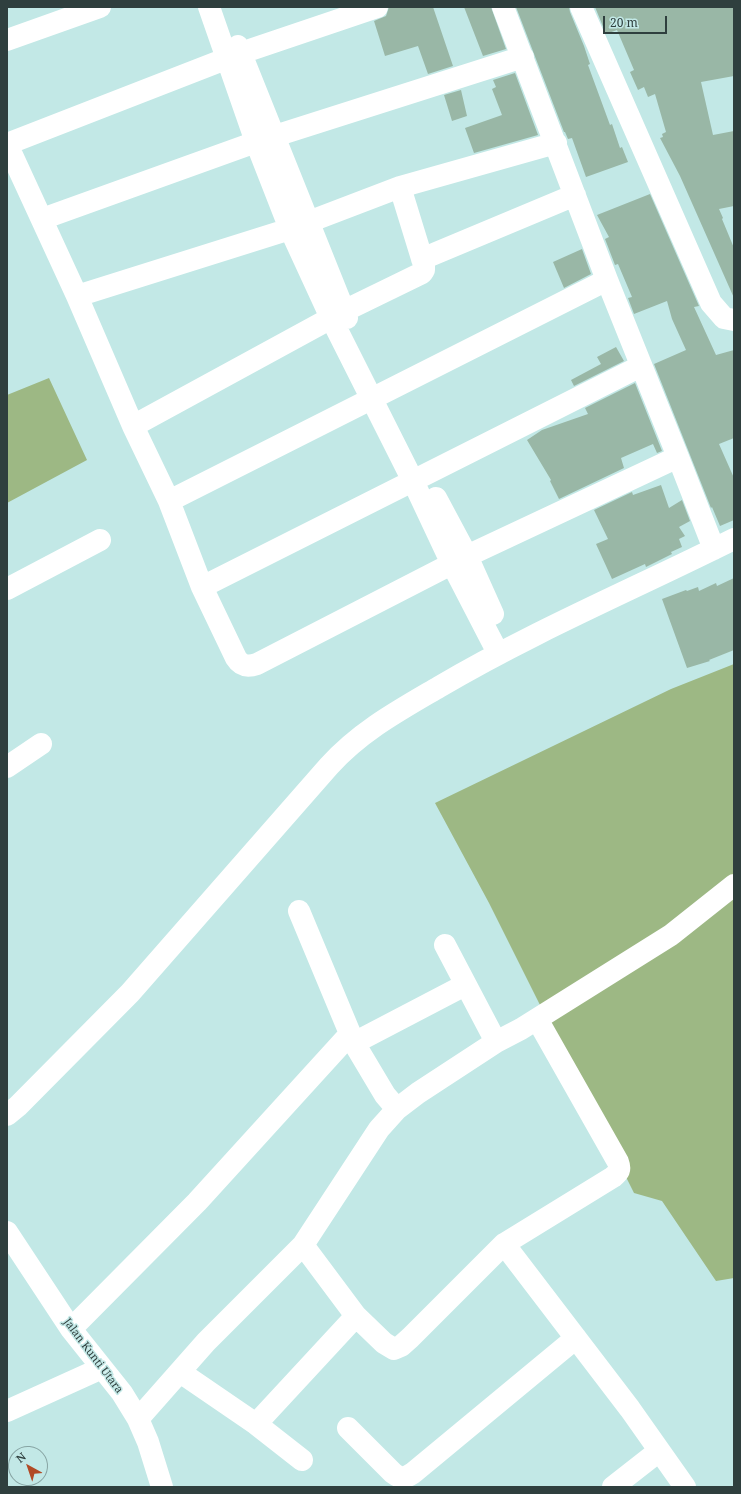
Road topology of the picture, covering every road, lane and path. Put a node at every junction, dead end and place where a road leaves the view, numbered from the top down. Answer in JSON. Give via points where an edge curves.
{"nodes":[{"id":1,"x":100,"y":7,"type":"edge"},
{"id":2,"x":209,"y":7,"type":"edge"},
{"id":3,"x":224,"y":7,"type":"edge"},
{"id":4,"x":377,"y":7,"type":"edge"},
{"id":5,"x":503,"y":7,"type":"edge"},
{"id":6,"x":581,"y":7,"type":"edge"},
{"id":7,"x":7,"y":40,"type":"edge"},
{"id":8,"x":234,"y":56,"type":"junction"},
{"id":9,"x":523,"y":57,"type":"junction"},
{"id":10,"x":265,"y":139,"type":"junction"},
{"id":11,"x":556,"y":143,"type":"junction"},
{"id":12,"x":7,"y":144,"type":"edge"},
{"id":13,"x":400,"y":187,"type":"junction"},
{"id":14,"x":575,"y":195,"type":"junction"},
{"id":15,"x":42,"y":219,"type":"junction"},
{"id":16,"x":299,"y":225,"type":"junction"},
{"id":17,"x":422,"y":259,"type":"junction"},
{"id":18,"x":607,"y":280,"type":"junction"},
{"id":19,"x":77,"y":296,"type":"junction"},
{"id":20,"x":337,"y":314,"type":"junction"},
{"id":21,"x":734,"y":320,"type":"edge"},
{"id":22,"x":640,"y":366,"type":"junction"},
{"id":23,"x":378,"y":396,"type":"junction"},
{"id":24,"x":133,"y":426,"type":"junction"},
{"id":25,"x":678,"y":457,"type":"junction"},
{"id":26,"x":418,"y":478,"type":"junction"},
{"id":27,"x":168,"y":501,"type":"junction"},
{"id":28,"x":734,"y":539,"type":"edge"},
{"id":29,"x":100,"y":540,"type":"dead end"},
{"id":30,"x":714,"y":549,"type":"junction"},
{"id":31,"x":459,"y":560,"type":"junction"},
{"id":32,"x":202,"y":587,"type":"junction"},
{"id":33,"x":7,"y":589,"type":"edge"},
{"id":34,"x":504,"y":650,"type":"junction"},
{"id":35,"x":40,"y":744,"type":"dead end"},
{"id":36,"x":7,"y":767,"type":"edge"},
{"id":37,"x":734,"y":885,"type":"edge"},
{"id":38,"x":299,"y":911,"type":"dead end"},
{"id":39,"x":444,"y":945,"type":"dead end"},
{"id":40,"x":465,"y":985,"type":"junction"},
{"id":41,"x":537,"y":1019,"type":"junction"},
{"id":42,"x":352,"y":1038,"type":"junction"},
{"id":43,"x":496,"y":1042,"type":"junction"},
{"id":44,"x":397,"y":1109,"type":"junction"},
{"id":45,"x":7,"y":1115,"type":"edge"},
{"id":46,"x":7,"y":1232,"type":"edge"},
{"id":47,"x":504,"y":1244,"type":"junction"},
{"id":48,"x":303,"y":1245,"type":"junction"},
{"id":49,"x":356,"y":1316,"type":"junction"},
{"id":50,"x":71,"y":1329,"type":"junction"},
{"id":51,"x":576,"y":1338,"type":"junction"},
{"id":52,"x":102,"y":1368,"type":"junction"},
{"id":53,"x":180,"y":1372,"type":"junction"},
{"id":54,"x":7,"y":1411,"type":"edge"},
{"id":55,"x":138,"y":1419,"type":"junction"},
{"id":56,"x":256,"y":1424,"type":"junction"},
{"id":57,"x":348,"y":1428,"type":"dead end"},
{"id":58,"x":659,"y":1451,"type":"junction"},
{"id":59,"x":302,"y":1460,"type":"dead end"},
{"id":60,"x":162,"y":1487,"type":"edge"},
{"id":61,"x":613,"y":1487,"type":"edge"},
{"id":62,"x":685,"y":1487,"type":"edge"}],
"edges":[{"from":1,"to":7,"type":"street"},
{"from":2,"to":8,"type":"street"},
{"from":3,"to":8,"type":"street"},
{"from":4,"to":8,"type":"street"},
{"from":5,"to":9,"type":"street"},
{"from":6,"to":21,"type":"street","via":[[711,303],[724,318]]},
{"from":8,"to":10,"type":"street"},
{"from":8,"to":12,"type":"street"},
{"from":9,"to":10,"type":"street"},
{"from":9,"to":11,"type":"street"},
{"from":10,"to":15,"type":"street"},
{"from":10,"to":16,"type":"street"},
{"from":11,"to":13,"type":"street"},
{"from":11,"to":14,"type":"street"},
{"from":12,"to":15,"type":"street"},
{"from":13,"to":16,"type":"street"},
{"from":13,"to":17,"type":"street"},
{"from":14,"to":17,"type":"street"},
{"from":14,"to":18,"type":"street"},
{"from":15,"to":19,"type":"street"},
{"from":16,"to":19,"type":"street"},
{"from":16,"to":20,"type":"street"},
{"from":17,"to":20,"type":"street","via":[[425,268],[419,275]]},
{"from":18,"to":22,"type":"street"},
{"from":18,"to":23,"type":"street"},
{"from":19,"to":24,"type":"street"},
{"from":20,"to":23,"type":"street"},
{"from":20,"to":24,"type":"street"},
{"from":22,"to":25,"type":"street"},
{"from":22,"to":26,"type":"street"},
{"from":23,"to":26,"type":"street"},
{"from":23,"to":27,"type":"street"},
{"from":24,"to":27,"type":"street"},
{"from":25,"to":30,"type":"street"},
{"from":25,"to":31,"type":"street"},
{"from":26,"to":31,"type":"street"},
{"from":26,"to":32,"type":"street"},
{"from":27,"to":32,"type":"street"},
{"from":28,"to":30,"type":"street"},
{"from":29,"to":33,"type":"street"},
{"from":30,"to":34,"type":"street"},
{"from":31,"to":32,"type":"street","via":[[252,666],[239,663]]},
{"from":31,"to":34,"type":"street"},
{"from":34,"to":45,"type":"street","via":[[365,732],[342,752],[130,993]]},
{"from":35,"to":36,"type":"street"},
{"from":37,"to":41,"type":"street","via":[[671,935]]},
{"from":38,"to":42,"type":"street"},
{"from":39,"to":40,"type":"street"},
{"from":40,"to":42,"type":"street"},
{"from":40,"to":43,"type":"street"},
{"from":41,"to":43,"type":"street"},
{"from":41,"to":47,"type":"street","via":[[618,1162],[620,1170],[613,1177]]},
{"from":42,"to":44,"type":"street","via":[[382,1090]]},
{"from":42,"to":50,"type":"street","via":[[197,1202]]},
{"from":43,"to":44,"type":"street"},
{"from":44,"to":48,"type":"street","via":[[379,1129]]},
{"from":46,"to":50,"type":"street","name":"Jalan Kunti Utara"},
{"from":47,"to":49,"type":"street","via":[[401,1346],[394,1349],[390,1347]]},
{"from":47,"to":51,"type":"street"},
{"from":48,"to":49,"type":"street"},
{"from":48,"to":53,"type":"street","via":[[206,1342]]},
{"from":49,"to":56,"type":"street"},
{"from":50,"to":52,"type":"street","name":"Jalan Kunti Utara"},
{"from":51,"to":57,"type":"street","via":[[406,1478],[399,1478],[393,1473]]},
{"from":51,"to":58,"type":"street"},
{"from":52,"to":54,"type":"street"},
{"from":52,"to":55,"type":"street","name":"Jalan Kunti Utara"},
{"from":53,"to":55,"type":"street"},
{"from":53,"to":56,"type":"street"},
{"from":55,"to":60,"type":"street","name":"Jalan Kunti Utara"},
{"from":56,"to":59,"type":"street"},
{"from":58,"to":61,"type":"street"},
{"from":58,"to":62,"type":"street"}]}
